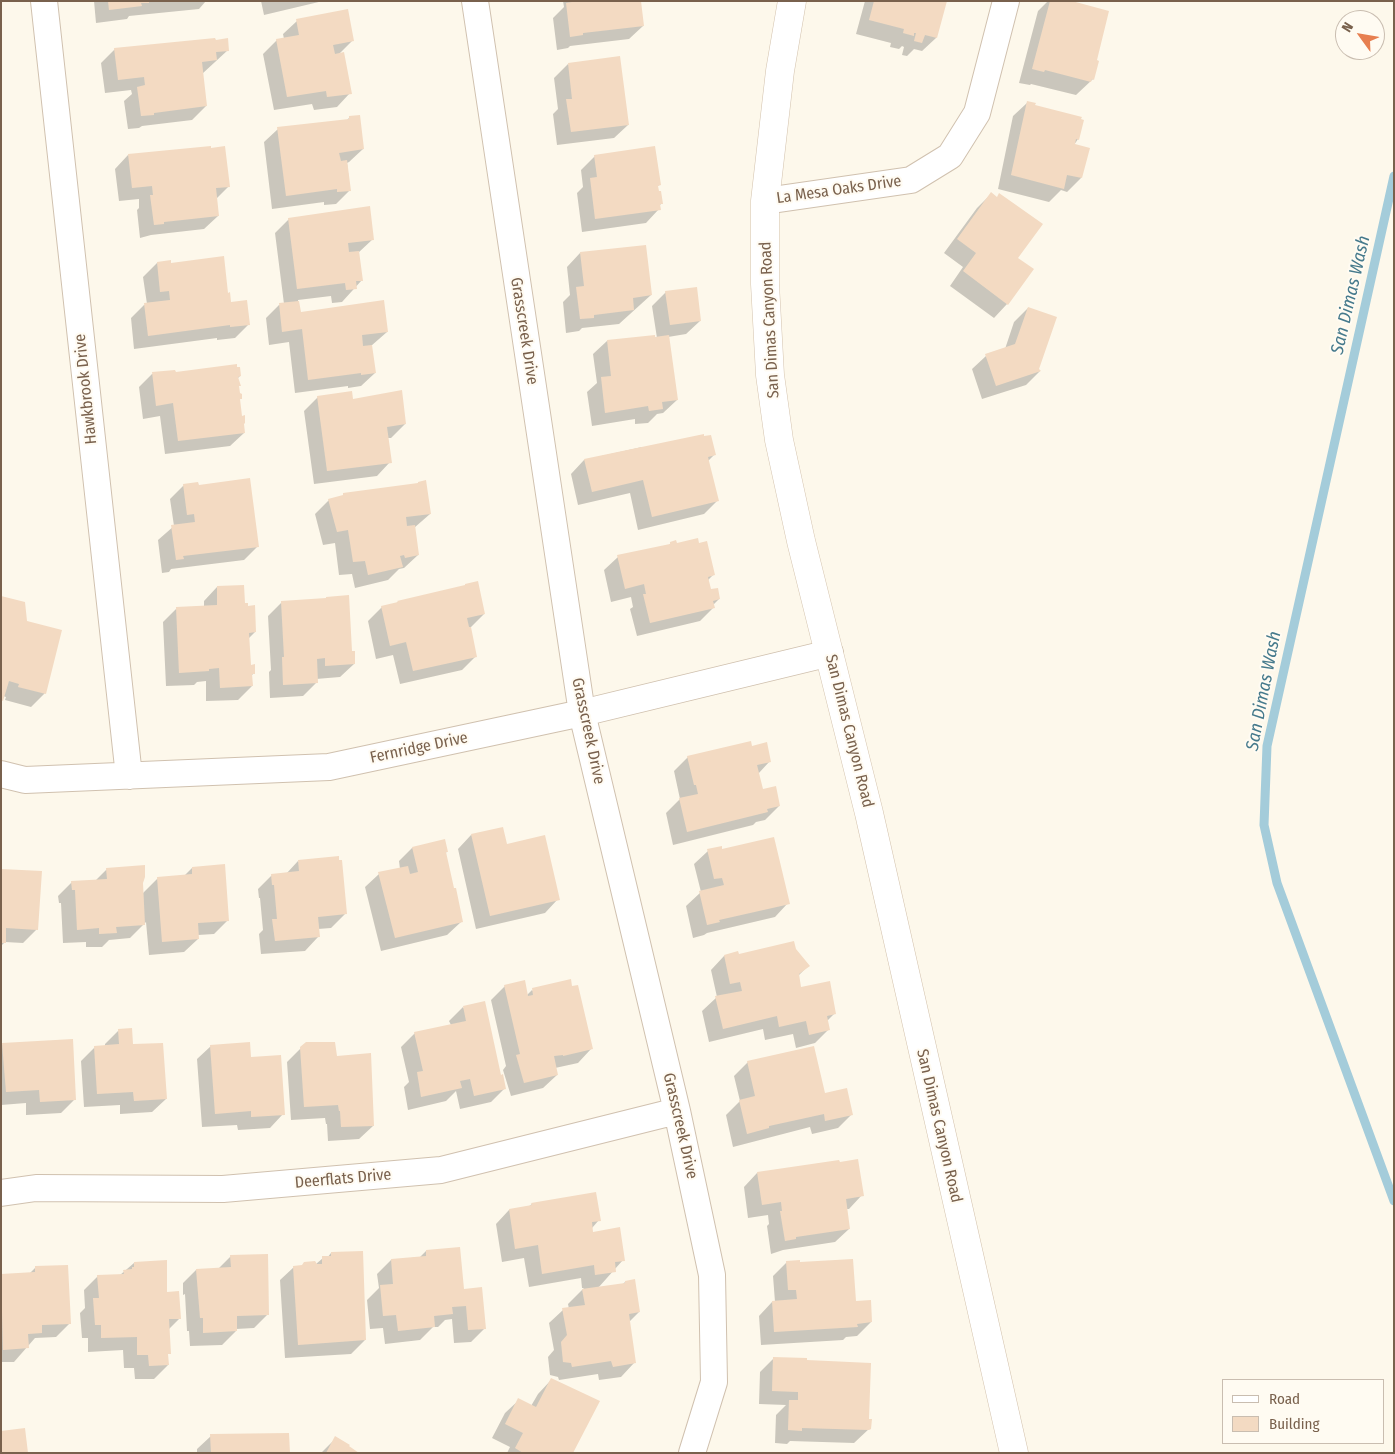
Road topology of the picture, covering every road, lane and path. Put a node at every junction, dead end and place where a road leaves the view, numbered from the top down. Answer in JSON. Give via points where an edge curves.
{"nodes":[{"id":1,"x":44,"y":1,"type":"edge"},
{"id":2,"x":475,"y":1,"type":"edge"},
{"id":3,"x":792,"y":1,"type":"edge"},
{"id":4,"x":1006,"y":1,"type":"edge"},
{"id":5,"x":765,"y":201,"type":"junction"},
{"id":6,"x":830,"y":653,"type":"junction"},
{"id":7,"x":582,"y":713,"type":"junction"},
{"id":8,"x":1,"y":774,"type":"edge"},
{"id":9,"x":129,"y":776,"type":"junction"},
{"id":10,"x":677,"y":1111,"type":"junction"},
{"id":11,"x":1,"y":1192,"type":"edge"},
{"id":12,"x":692,"y":1453,"type":"edge"},
{"id":13,"x":1014,"y":1453,"type":"edge"}],
"edges":[{"from":1,"to":9,"type":"street","name":"Hawkbrook Drive"},
{"from":2,"to":7,"type":"street","name":"Grasscreek Drive"},
{"from":3,"to":5,"type":"street","name":"San Dimas Canyon Road","via":[[780,71]]},
{"from":4,"to":5,"type":"street","name":"La Mesa Oaks Drive","via":[[977,113],[950,156],[911,180]]},
{"from":5,"to":6,"type":"street","name":"San Dimas Canyon Road","via":[[764,284],[770,375],[779,440]]},
{"from":6,"to":7,"type":"street","name":"Fernridge Drive"},
{"from":6,"to":13,"type":"street","name":"San Dimas Canyon Road"},
{"from":7,"to":9,"type":"street","name":"Fernridge Drive","via":[[329,767]]},
{"from":7,"to":10,"type":"street","name":"Grasscreek Drive"},
{"from":8,"to":9,"type":"street","name":"Fernridge Drive","via":[[25,780]]},
{"from":10,"to":11,"type":"street","name":"Deerflats Drive","via":[[441,1170],[223,1189],[36,1188]]},
{"from":10,"to":12,"type":"street","name":"Grasscreek Drive","via":[[712,1275],[714,1382]]}]}
